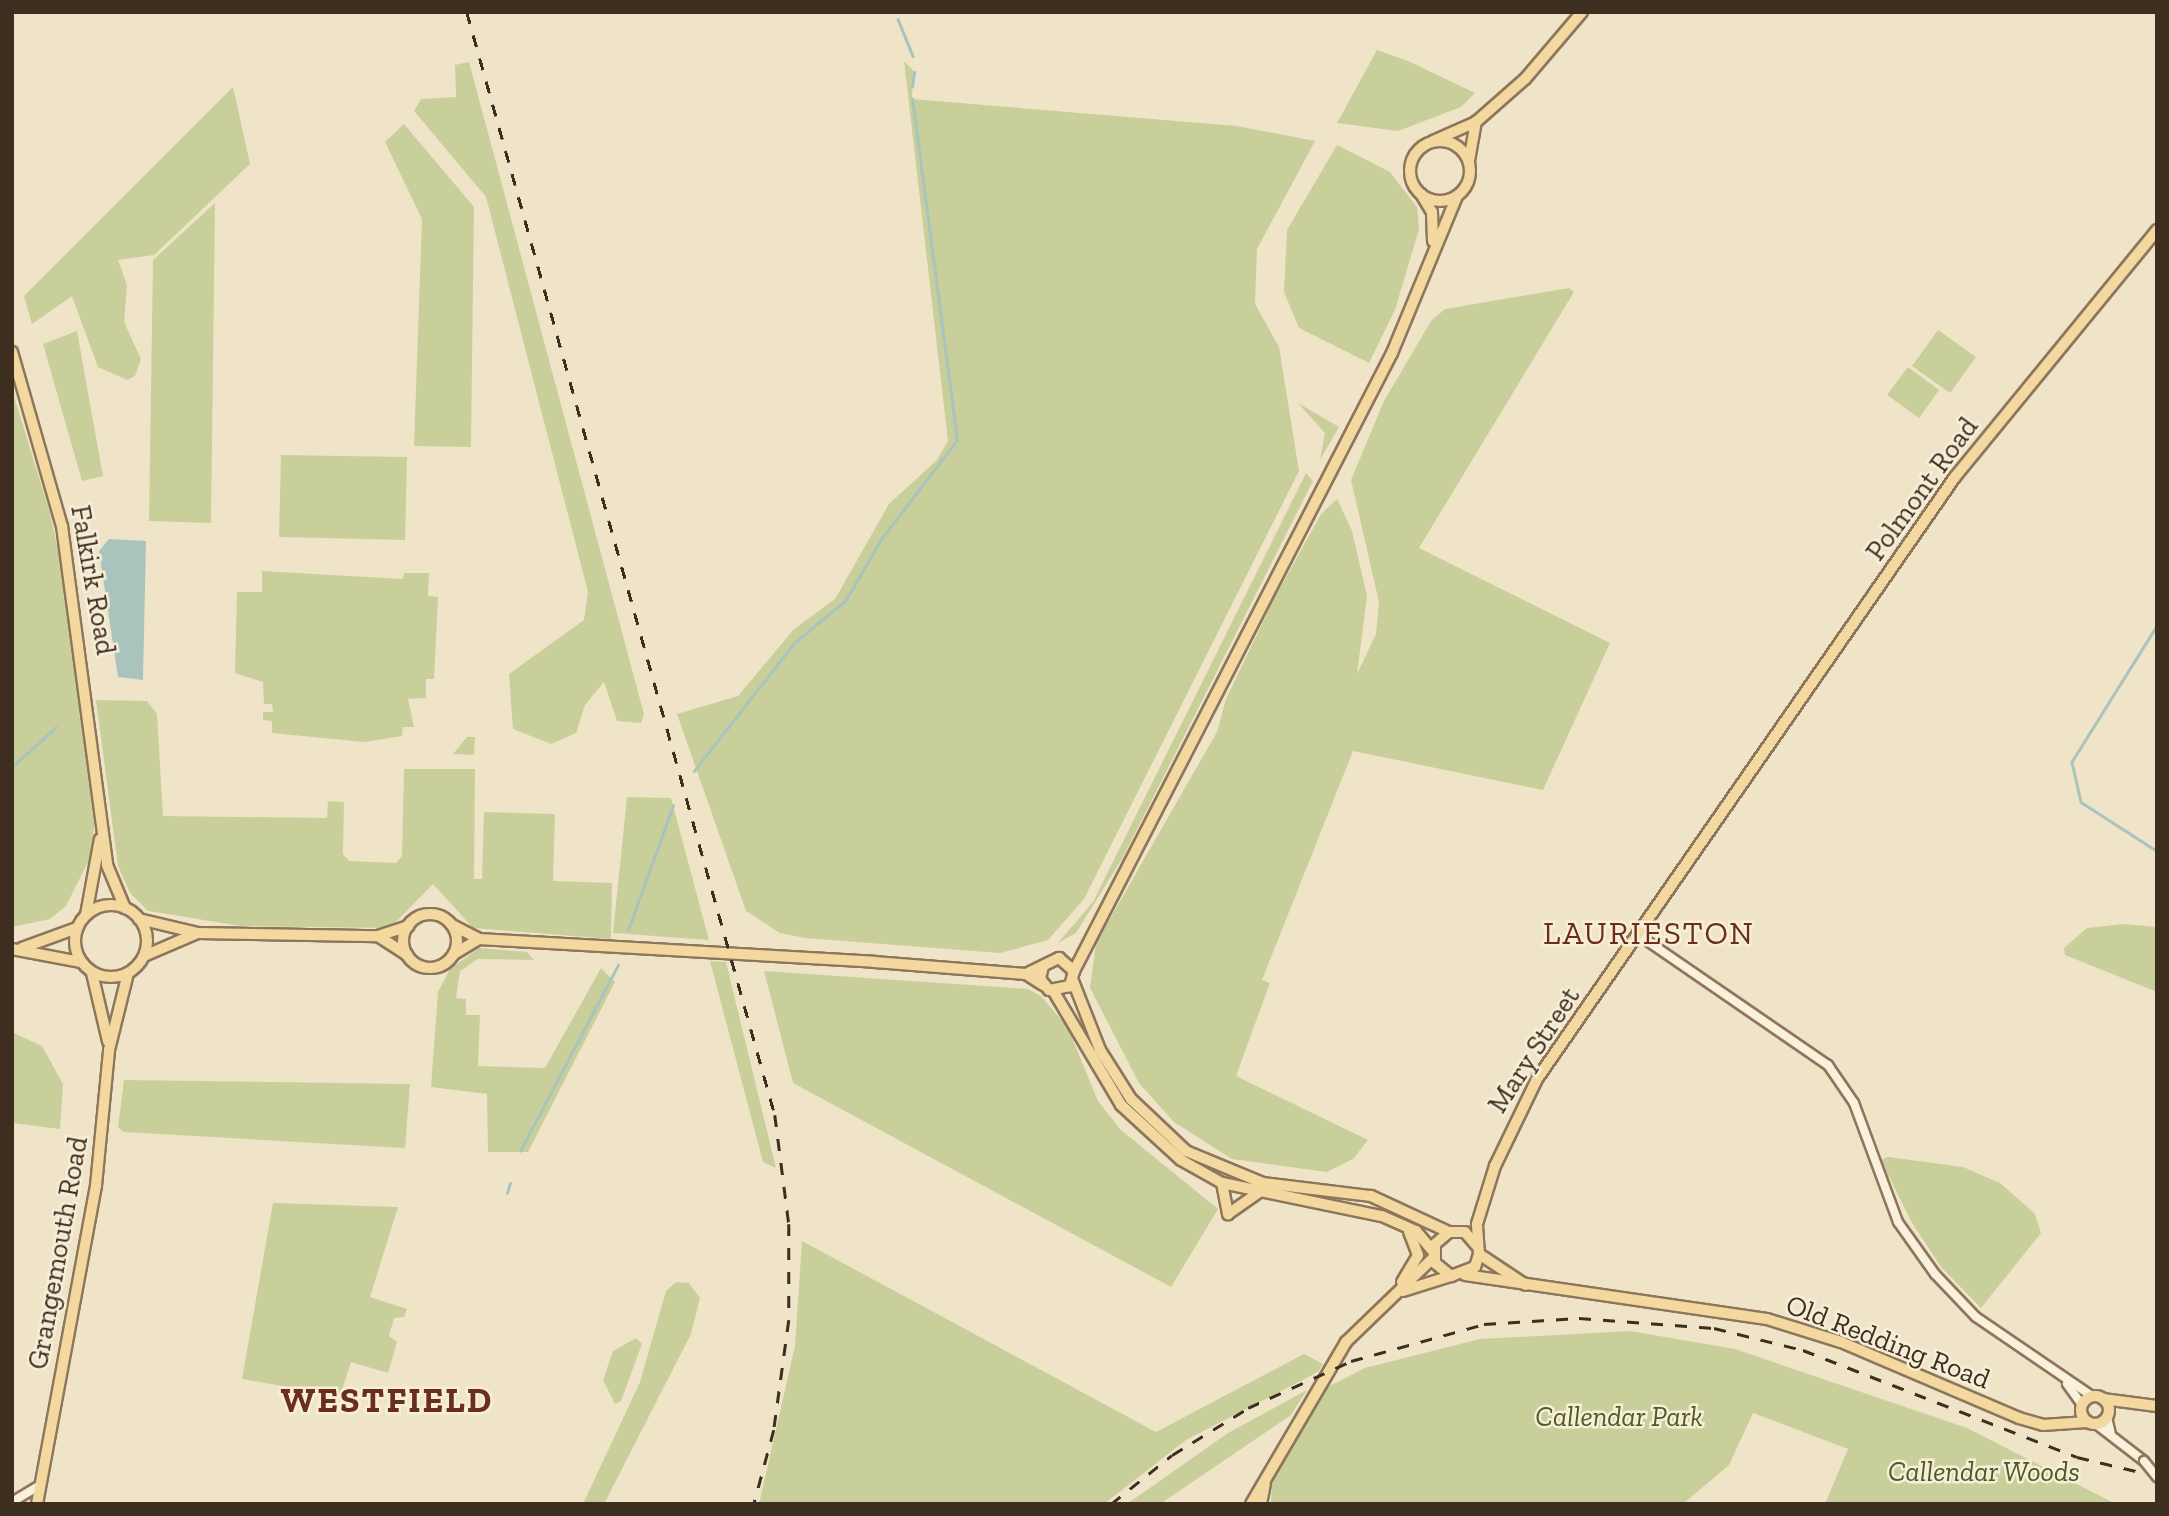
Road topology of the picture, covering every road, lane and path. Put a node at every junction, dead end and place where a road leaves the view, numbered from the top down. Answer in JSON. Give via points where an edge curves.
{"nodes":[{"id":1,"x":1582,"y":12,"type":"edge"},
{"id":2,"x":1476,"y":122,"type":"junction"},
{"id":3,"x":1433,"y":141,"type":"junction"},
{"id":4,"x":1469,"y":164,"type":"junction"},
{"id":5,"x":1422,"y":194,"type":"junction"},
{"id":6,"x":1457,"y":196,"type":"junction"},
{"id":7,"x":2157,"y":230,"type":"edge"},
{"id":8,"x":1433,"y":244,"type":"junction"},
{"id":9,"x":12,"y":352,"type":"edge"},
{"id":10,"x":1742,"y":788,"type":"joint"},
{"id":11,"x":102,"y":823,"type":"junction"},
{"id":12,"x":125,"y":908,"type":"junction"},
{"id":13,"x":86,"y":915,"type":"junction"},
{"id":14,"x":139,"y":919,"type":"junction"},
{"id":15,"x":452,"y":925,"type":"junction"},
{"id":16,"x":408,"y":926,"type":"junction"},
{"id":17,"x":77,"y":928,"type":"junction"},
{"id":18,"x":198,"y":933,"type":"junction"},
{"id":19,"x":379,"y":936,"type":"junction"},
{"id":20,"x":1640,"y":936,"type":"junction"},
{"id":21,"x":479,"y":939,"type":"junction"},
{"id":22,"x":1085,"y":945,"type":"junction"},
{"id":23,"x":16,"y":949,"type":"edge"},
{"id":24,"x":454,"y":954,"type":"junction"},
{"id":25,"x":407,"y":955,"type":"junction"},
{"id":26,"x":144,"y":956,"type":"junction"},
{"id":27,"x":1065,"y":960,"type":"junction"},
{"id":28,"x":80,"y":961,"type":"junction"},
{"id":29,"x":1043,"y":966,"type":"junction"},
{"id":30,"x":92,"y":973,"type":"junction"},
{"id":31,"x":128,"y":973,"type":"junction"},
{"id":32,"x":1026,"y":974,"type":"junction"},
{"id":33,"x":1073,"y":976,"type":"junction"},
{"id":34,"x":1043,"y":985,"type":"junction"},
{"id":35,"x":1054,"y":992,"type":"junction"},
{"id":36,"x":109,"y":1049,"type":"junction"},
{"id":37,"x":1222,"y":1183,"type":"junction"},
{"id":38,"x":1258,"y":1193,"type":"junction"},
{"id":39,"x":1481,"y":1210,"type":"junction"},
{"id":40,"x":1412,"y":1231,"type":"junction"},
{"id":41,"x":1453,"y":1231,"type":"junction"},
{"id":42,"x":1478,"y":1250,"type":"junction"},
{"id":43,"x":1433,"y":1255,"type":"junction"},
{"id":44,"x":1465,"y":1275,"type":"junction"},
{"id":45,"x":1451,"y":1276,"type":"junction"},
{"id":46,"x":1536,"y":1290,"type":"junction"},
{"id":47,"x":1395,"y":1295,"type":"junction"},
{"id":48,"x":1385,"y":1304,"type":"junction"},
{"id":49,"x":2065,"y":1381,"type":"junction"},
{"id":50,"x":2098,"y":1398,"type":"junction"},
{"id":51,"x":2126,"y":1403,"type":"junction"},
{"id":52,"x":2157,"y":1406,"type":"edge"},
{"id":53,"x":2081,"y":1408,"type":"junction"},
{"id":54,"x":2108,"y":1414,"type":"junction"},
{"id":55,"x":2092,"y":1423,"type":"junction"},
{"id":56,"x":2054,"y":1425,"type":"junction"},
{"id":57,"x":2111,"y":1434,"type":"junction"},
{"id":58,"x":1266,"y":1475,"type":"junction"},
{"id":59,"x":2157,"y":1477,"type":"edge"},
{"id":60,"x":40,"y":1485,"type":"junction"},
{"id":61,"x":12,"y":1502,"type":"edge"},
{"id":62,"x":37,"y":1504,"type":"edge"},
{"id":63,"x":1251,"y":1504,"type":"edge"},
{"id":64,"x":1261,"y":1504,"type":"edge"}],
"edges":[{"from":1,"to":2,"type":"main road","via":[[1525,79]]},
{"from":2,"to":3,"type":"main road"},
{"from":2,"to":4,"type":"main road"},
{"from":3,"to":4,"type":"main road","via":[[1460,148]]},
{"from":3,"to":5,"type":"main road","via":[[1419,150],[1410,166]]},
{"from":4,"to":6,"type":"main road","via":[[1468,181]]},
{"from":5,"to":6,"type":"main road","via":[[1439,201]]},
{"from":5,"to":8,"type":"main road","via":[[1432,212]]},
{"from":6,"to":8,"type":"main road"},
{"from":7,"to":10,"type":"main road","name":"Polmont Road","via":[[1955,477]]},
{"from":8,"to":22,"type":"main road","via":[[1392,353],[1112,903]]},
{"from":9,"to":11,"type":"main road","name":"Falkirk Road","via":[[43,441],[64,538]]},
{"from":10,"to":20,"type":"main road","name":"Mary Street"},
{"from":11,"to":12,"type":"main road","name":"Falkirk Road","via":[[111,884]]},
{"from":11,"to":13,"type":"main road","name":"Falkirk Road"},
{"from":12,"to":13,"type":"main road","via":[[104,906]]},
{"from":12,"to":14,"type":"main road"},
{"from":13,"to":17,"type":"main road"},
{"from":14,"to":18,"type":"main road"},
{"from":14,"to":26,"type":"main road","via":[[146,937]]},
{"from":15,"to":16,"type":"main road","via":[[427,914]]},
{"from":15,"to":21,"type":"main road"},
{"from":15,"to":24,"type":"main road"},
{"from":16,"to":19,"type":"main road"},
{"from":16,"to":25,"type":"main road"},
{"from":17,"to":23,"type":"main road"},
{"from":17,"to":28,"type":"main road"},
{"from":18,"to":19,"type":"main road"},
{"from":18,"to":26,"type":"main road"},
{"from":19,"to":25,"type":"main road"},
{"from":20,"to":39,"type":"main road","name":"Mary Street","via":[[1518,1109]]},
{"from":20,"to":49,"type":"street","via":[[1804,1044],[1854,1103],[1898,1222],[1934,1273],[1976,1317]]},
{"from":21,"to":24,"type":"main road"},
{"from":21,"to":32,"type":"main road"},
{"from":22,"to":27,"type":"main road"},
{"from":22,"to":33,"type":"main road"},
{"from":23,"to":28,"type":"main road"},
{"from":24,"to":25,"type":"main road","via":[[432,968]]},
{"from":26,"to":31,"type":"main road"},
{"from":27,"to":29,"type":"main road"},
{"from":27,"to":33,"type":"main road","name":"Old Redding Road"},
{"from":28,"to":30,"type":"main road"},
{"from":29,"to":32,"type":"main road"},
{"from":29,"to":34,"type":"main road"},
{"from":30,"to":31,"type":"main road"},
{"from":30,"to":36,"type":"main road","name":"Grangemouth Road"},
{"from":31,"to":36,"type":"main road","name":"Grangemouth Road"},
{"from":32,"to":34,"type":"main road"},
{"from":33,"to":35,"type":"main road"},
{"from":33,"to":41,"type":"main road","name":"Old Redding Road","via":[[1100,1050],[1131,1099],[1186,1151],[1263,1183],[1371,1196]]},
{"from":34,"to":35,"type":"main road"},
{"from":35,"to":37,"type":"main road","via":[[1138,1125]]},
{"from":36,"to":60,"type":"main road","name":"Grangemouth Road","via":[[97,1176]]},
{"from":37,"to":38,"type":"main road"},
{"from":37,"to":38,"type":"main road","via":[[1228,1214]]},
{"from":38,"to":40,"type":"main road","via":[[1382,1216]]},
{"from":39,"to":41,"type":"main road","name":"Mary Street"},
{"from":39,"to":42,"type":"main road","name":"Mary Street"},
{"from":40,"to":43,"type":"main road","via":[[1426,1240]]},
{"from":40,"to":48,"type":"main road","via":[[1418,1255]]},
{"from":41,"to":42,"type":"main road","name":"Old Redding Road"},
{"from":41,"to":43,"type":"main road","name":"Mary Street"},
{"from":42,"to":44,"type":"main road"},
{"from":42,"to":46,"type":"main road","name":"Old Redding Road"},
{"from":43,"to":45,"type":"main road"},
{"from":43,"to":47,"type":"main road","name":"Mary Street"},
{"from":44,"to":45,"type":"main road","name":"Old Redding Road"},
{"from":44,"to":46,"type":"main road","name":"Old Redding Road"},
{"from":45,"to":47,"type":"main road","name":"Old Redding Road"},
{"from":46,"to":56,"type":"main road","name":"Old Redding Road","via":[[1662,1299],[1767,1319],[1840,1342],[2019,1418]]},
{"from":47,"to":48,"type":"main road","name":"Mary Street"},
{"from":48,"to":58,"type":"main road","via":[[1339,1352]]},
{"from":49,"to":50,"type":"street"},
{"from":49,"to":53,"type":"street"},
{"from":50,"to":51,"type":"main road"},
{"from":50,"to":53,"type":"main road"},
{"from":50,"to":54,"type":"main road"},
{"from":51,"to":52,"type":"main road"},
{"from":51,"to":54,"type":"main road"},
{"from":53,"to":55,"type":"main road"},
{"from":53,"to":56,"type":"main road"},
{"from":54,"to":55,"type":"main road"},
{"from":54,"to":57,"type":"street"},
{"from":55,"to":56,"type":"main road","name":"Old Redding Road"},
{"from":55,"to":57,"type":"street"},
{"from":57,"to":59,"type":"street","bridge":true},
{"from":58,"to":63,"type":"main road"},
{"from":58,"to":64,"type":"main road"},
{"from":60,"to":61,"type":"street"},
{"from":60,"to":62,"type":"main road","name":"Grangemouth Road"}]}
